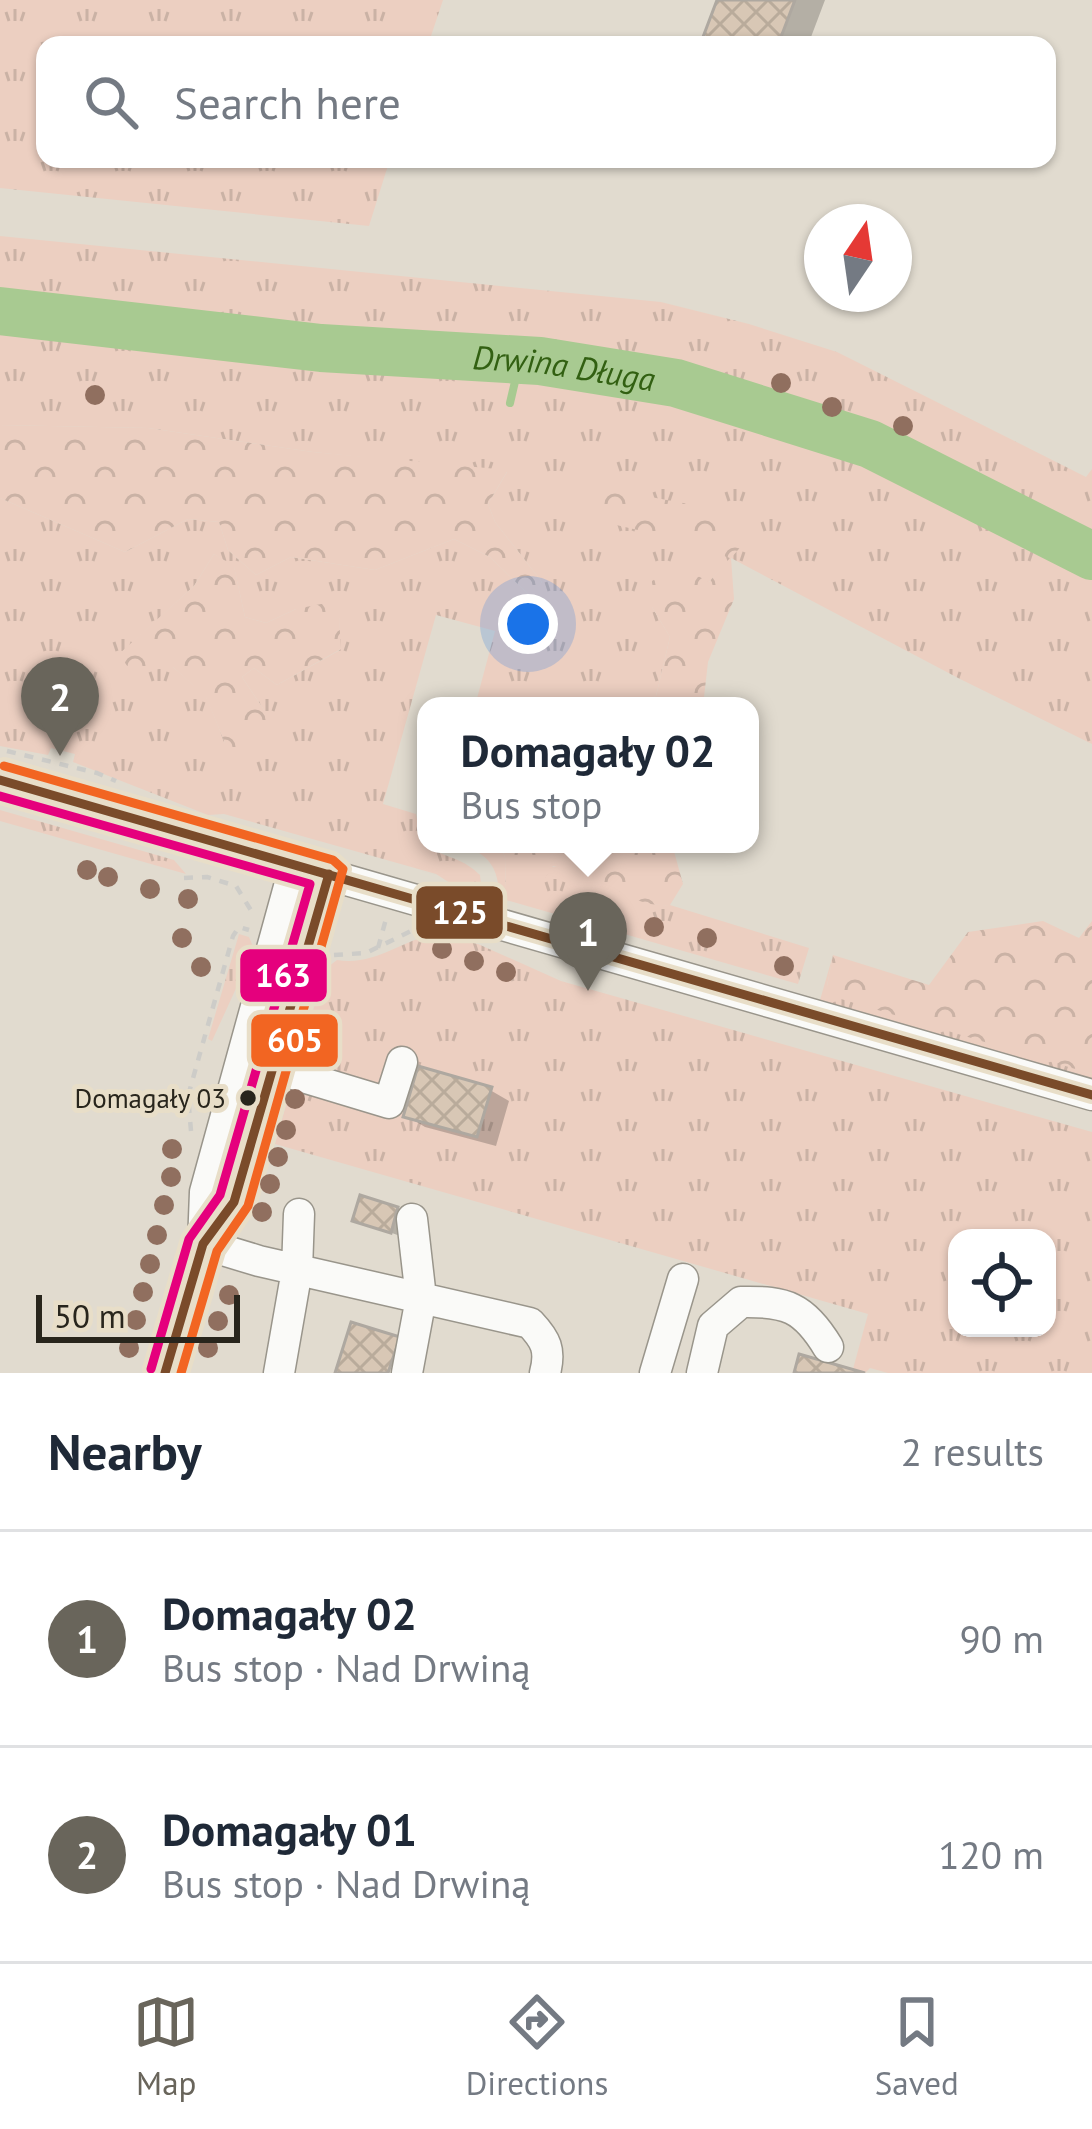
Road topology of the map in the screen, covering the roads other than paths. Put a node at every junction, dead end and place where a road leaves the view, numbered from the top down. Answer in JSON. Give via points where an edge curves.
{"nodes":[{"id":1,"x":0,"y":780,"type":"edge"},
{"id":2,"x":295,"y":865,"type":"junction"},
{"id":3,"x":329,"y":874,"type":"junction"},
{"id":4,"x":402,"y":1061,"type":"dead end"},
{"id":5,"x":272,"y":1068,"type":"junction"},
{"id":6,"x":1092,"y":1095,"type":"edge"},
{"id":7,"x":299,"y":1214,"type":"dead end"},
{"id":8,"x":412,"y":1219,"type":"dead end"},
{"id":9,"x":203,"y":1244,"type":"junction"},
{"id":10,"x":297,"y":1270,"type":"junction"},
{"id":11,"x":683,"y":1279,"type":"dead end"},
{"id":12,"x":421,"y":1298,"type":"junction"},
{"id":13,"x":828,"y":1346,"type":"dead end"},
{"id":14,"x":165,"y":1373,"type":"edge"},
{"id":15,"x":279,"y":1373,"type":"edge"},
{"id":16,"x":407,"y":1373,"type":"edge"},
{"id":17,"x":545,"y":1373,"type":"edge"},
{"id":18,"x":655,"y":1373,"type":"edge"},
{"id":19,"x":702,"y":1373,"type":"edge"}],
"edges":[{"from":1,"to":2,"type":"street"},
{"from":2,"to":3,"type":"street"},
{"from":2,"to":9,"type":"street","via":[[205,1192]]},
{"from":3,"to":5,"type":"street"},
{"from":3,"to":6,"type":"street"},
{"from":4,"to":5,"type":"street","via":[[389,1102]]},
{"from":5,"to":9,"type":"street","via":[[234,1202]]},
{"from":7,"to":10,"type":"street"},
{"from":8,"to":12,"type":"street"},
{"from":9,"to":10,"type":"street"},
{"from":9,"to":14,"type":"street"},
{"from":10,"to":12,"type":"street"},
{"from":10,"to":15,"type":"street"},
{"from":11,"to":18,"type":"street"},
{"from":12,"to":16,"type":"street"},
{"from":12,"to":17,"type":"street","via":[[530,1323],[545,1339]]},
{"from":13,"to":19,"type":"street","via":[[812,1321],[778,1301],[741,1302],[713,1325]]}]}
